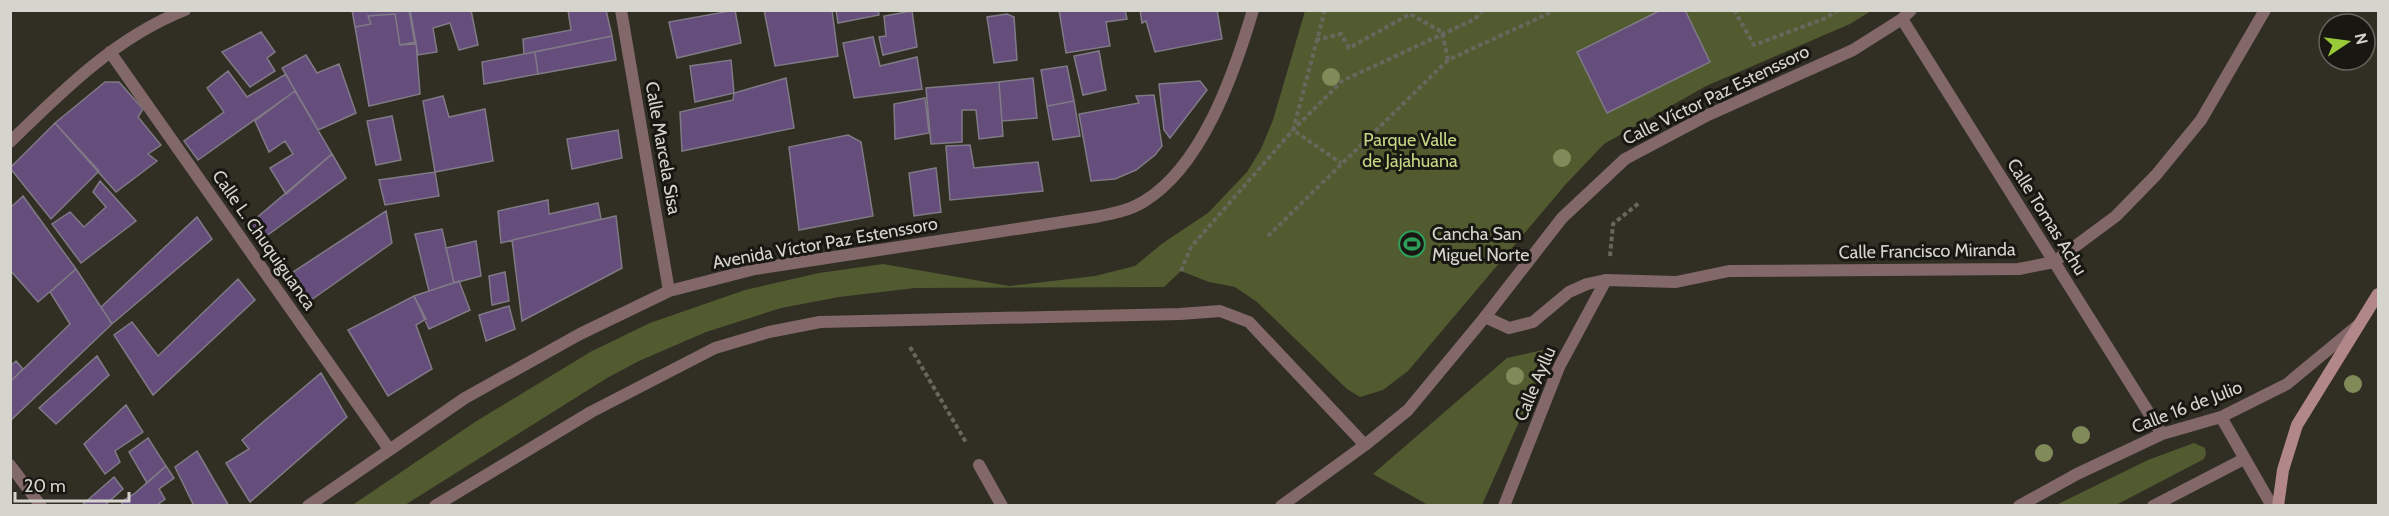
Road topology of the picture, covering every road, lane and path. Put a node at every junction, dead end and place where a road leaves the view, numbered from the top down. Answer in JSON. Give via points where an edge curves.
{"nodes":[{"id":1,"x":185,"y":10,"type":"edge"},
{"id":2,"x":621,"y":10,"type":"edge"},
{"id":3,"x":1253,"y":10,"type":"edge"},
{"id":4,"x":1325,"y":10,"type":"edge"},
{"id":5,"x":1484,"y":10,"type":"edge"},
{"id":6,"x":1556,"y":10,"type":"edge"},
{"id":7,"x":1734,"y":10,"type":"edge"},
{"id":8,"x":1823,"y":10,"type":"edge"},
{"id":9,"x":1838,"y":10,"type":"edge"},
{"id":10,"x":2265,"y":10,"type":"edge"},
{"id":11,"x":1906,"y":15,"type":"edge"},
{"id":12,"x":1827,"y":18,"type":"junction"},
{"id":13,"x":1443,"y":32,"type":"junction"},
{"id":14,"x":1316,"y":40,"type":"junction"},
{"id":15,"x":110,"y":52,"type":"junction"},
{"id":16,"x":1448,"y":60,"type":"junction"},
{"id":17,"x":1293,"y":130,"type":"junction"},
{"id":18,"x":10,"y":142,"type":"edge"},
{"id":19,"x":1341,"y":163,"type":"junction"},
{"id":20,"x":1639,"y":203,"type":"dead end"},
{"id":21,"x":1268,"y":236,"type":"dead end"},
{"id":22,"x":2054,"y":262,"type":"junction"},
{"id":23,"x":1609,"y":263,"type":"dead end"},
{"id":24,"x":1181,"y":271,"type":"dead end"},
{"id":25,"x":1606,"y":279,"type":"junction"},
{"id":26,"x":669,"y":291,"type":"junction"},
{"id":27,"x":2379,"y":294,"type":"edge"},
{"id":28,"x":1485,"y":317,"type":"junction"},
{"id":29,"x":894,"y":319,"type":"junction"},
{"id":30,"x":2357,"y":326,"type":"junction"},
{"id":31,"x":2220,"y":417,"type":"junction"},
{"id":32,"x":2162,"y":434,"type":"junction"},
{"id":33,"x":1365,"y":445,"type":"junction"},
{"id":34,"x":389,"y":448,"type":"junction"},
{"id":35,"x":2244,"y":459,"type":"junction"},
{"id":36,"x":10,"y":465,"type":"edge"},
{"id":37,"x":980,"y":465,"type":"joint"},
{"id":38,"x":41,"y":506,"type":"edge"},
{"id":39,"x":308,"y":506,"type":"edge"},
{"id":40,"x":435,"y":506,"type":"edge"},
{"id":41,"x":1002,"y":506,"type":"edge"},
{"id":42,"x":1281,"y":506,"type":"edge"},
{"id":43,"x":1504,"y":506,"type":"edge"},
{"id":44,"x":2019,"y":506,"type":"edge"},
{"id":45,"x":2153,"y":506,"type":"edge"},
{"id":46,"x":2272,"y":506,"type":"edge"},
{"id":47,"x":2278,"y":506,"type":"edge"}],
"edges":[{"from":1,"to":15,"type":"street"},
{"from":2,"to":26,"type":"street","name":"Calle Marcela Sisa"},
{"from":3,"to":26,"type":"street","name":"Avenida Víctor Paz Estenssoro","via":[[1210,124],[1182,168],[1142,203],[1102,216],[755,269]]},
{"from":4,"to":14,"type":"path"},
{"from":5,"to":13,"type":"path","via":[[1475,19]]},
{"from":6,"to":16,"type":"path"},
{"from":7,"to":12,"type":"path","via":[[1754,45]]},
{"from":8,"to":12,"type":"path"},
{"from":9,"to":12,"type":"path"},
{"from":10,"to":22,"type":"street","name":"Calle Francisco Miranda","via":[[2201,120],[2156,175],[2116,216]]},
{"from":11,"to":22,"type":"street","name":"Calle Tomas Achu"},
{"from":11,"to":28,"type":"street","name":"Calle Víctor Paz Estenssoro","via":[[1853,50],[1708,115],[1625,159],[1562,218]]},
{"from":13,"to":14,"type":"path","via":[[1410,14],[1349,48],[1341,34]]},
{"from":13,"to":16,"type":"path"},
{"from":13,"to":17,"type":"path","via":[[1342,81]]},
{"from":14,"to":17,"type":"path"},
{"from":15,"to":18,"type":"street","via":[[54,98]]},
{"from":15,"to":34,"type":"street","name":"Calle L. Chuquiguanca"},
{"from":16,"to":19,"type":"path"},
{"from":17,"to":19,"type":"path"},
{"from":17,"to":24,"type":"path","via":[[1191,247]]},
{"from":19,"to":21,"type":"path"},
{"from":20,"to":23,"type":"path","via":[[1613,224]]},
{"from":22,"to":25,"type":"street","name":"Calle Francisco Miranda","via":[[2019,269],[1730,271],[1676,282]]},
{"from":22,"to":32,"type":"street","name":"Calle Tomas Achu"},
{"from":25,"to":28,"type":"street","name":"Calle Francisco Miranda","via":[[1569,292],[1533,322],[1509,328]]},
{"from":25,"to":43,"type":"street","name":"Calle Ayllu","via":[[1559,367]]},
{"from":26,"to":34,"type":"street","name":"Avenida Víctor Paz Estenssoro","via":[[580,334],[474,393]]},
{"from":27,"to":30,"type":"main road","name":"Calle 16 de Julio"},
{"from":28,"to":33,"type":"street","name":"Calle Víctor Paz Estenssoro","via":[[1408,410]]},
{"from":29,"to":33,"type":"street","via":[[1220,311],[1249,321]]},
{"from":29,"to":37,"type":"path"},
{"from":29,"to":40,"type":"street","via":[[820,322],[715,348],[591,412]]},
{"from":30,"to":31,"type":"street","name":"Calle 16 de Julio","via":[[2287,384]]},
{"from":30,"to":47,"type":"main road","name":"Calle 16 de Julio","via":[[2297,425],[2283,470]]},
{"from":31,"to":32,"type":"street","name":"Calle 16 de Julio"},
{"from":31,"to":35,"type":"street"},
{"from":32,"to":44,"type":"street","name":"Calle 16 de Julio"},
{"from":33,"to":42,"type":"street","name":"Calle Víctor Paz Estenssoro"},
{"from":34,"to":39,"type":"street","name":"Avenida Víctor Paz Estenssoro"},
{"from":35,"to":45,"type":"street"},
{"from":35,"to":46,"type":"street"},
{"from":36,"to":38,"type":"street"},
{"from":37,"to":41,"type":"street"}]}
